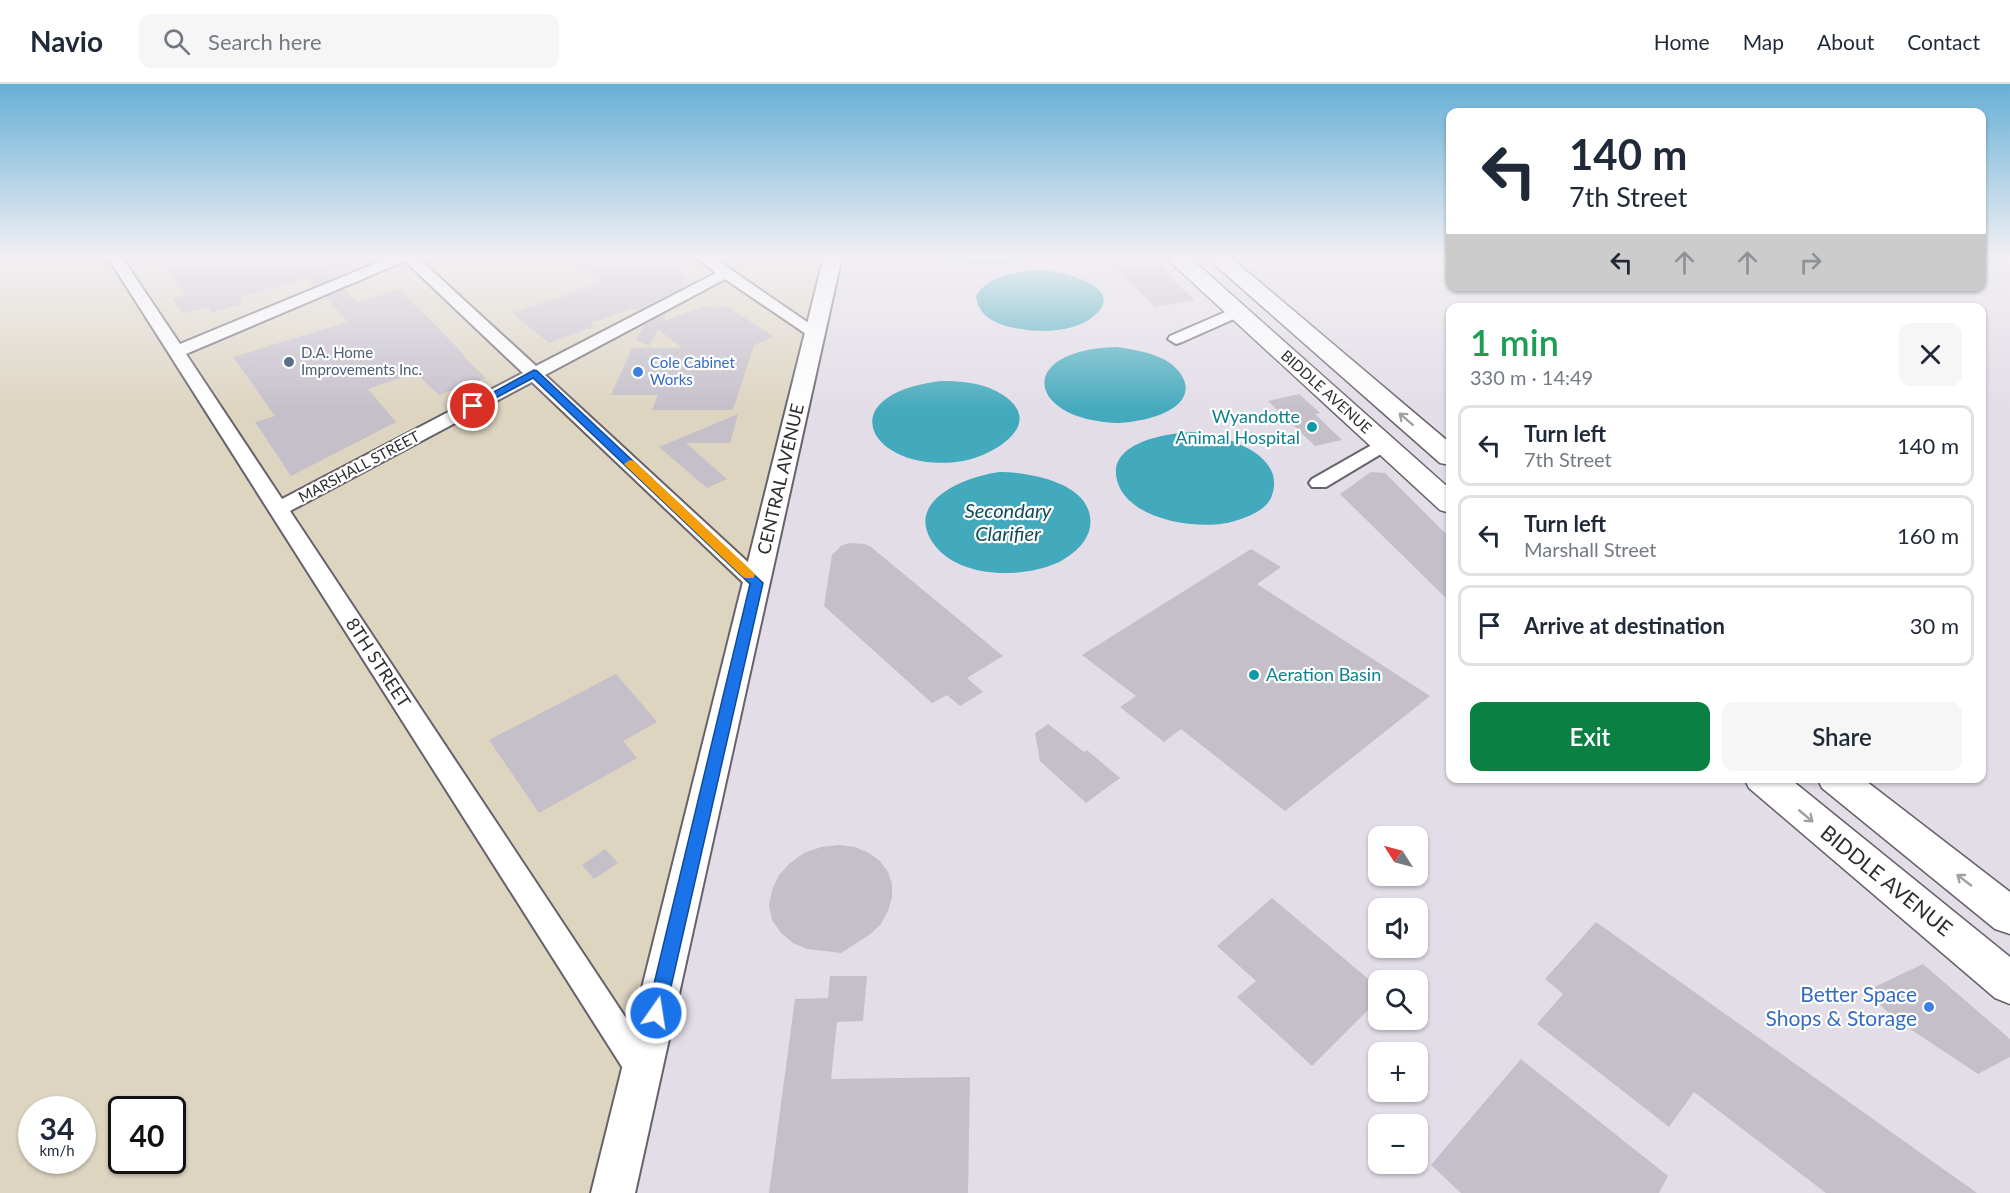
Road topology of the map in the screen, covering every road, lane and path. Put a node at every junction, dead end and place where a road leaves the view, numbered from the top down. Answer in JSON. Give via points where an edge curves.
{"nodes":[{"id":1,"x":148,"y":308,"type":"edge"},
{"id":2,"x":281,"y":308,"type":"edge"},
{"id":3,"x":463,"y":308,"type":"edge"},
{"id":4,"x":659,"y":308,"type":"edge"},
{"id":5,"x":778,"y":308,"type":"edge"},
{"id":6,"x":821,"y":308,"type":"edge"},
{"id":7,"x":1232,"y":308,"type":"edge"},
{"id":8,"x":1276,"y":308,"type":"edge"},
{"id":9,"x":1237,"y":312,"type":"junction"},
{"id":10,"x":815,"y":333,"type":"junction"},
{"id":11,"x":1176,"y":339,"type":"dead end"},
{"id":12,"x":176,"y":351,"type":"junction"},
{"id":13,"x":534,"y":373,"type":"junction"},
{"id":14,"x":1384,"y":444,"type":"junction"},
{"id":15,"x":1446,"y":454,"type":"edge"},
{"id":16,"x":1446,"y":469,"type":"edge"},
{"id":17,"x":1416,"y":473,"type":"junction"},
{"id":18,"x":1319,"y":483,"type":"dead end"},
{"id":19,"x":1446,"y":500,"type":"edge"},
{"id":20,"x":279,"y":509,"type":"junction"},
{"id":21,"x":757,"y":583,"type":"junction"},
{"id":22,"x":1768,"y":783,"type":"edge"},
{"id":23,"x":1841,"y":783,"type":"edge"},
{"id":24,"x":2010,"y":916,"type":"edge"},
{"id":25,"x":2010,"y":984,"type":"edge"},
{"id":26,"x":642,"y":1070,"type":"junction"},
{"id":27,"x":613,"y":1193,"type":"edge"}],
"edges":[{"from":1,"to":12,"type":"street","name":"8TH STREET"},
{"from":2,"to":12,"type":"street"},
{"from":3,"to":13,"type":"street"},
{"from":4,"to":13,"type":"street","name":"MARSHALL STREET"},
{"from":5,"to":10,"type":"street"},
{"from":6,"to":10,"type":"street","name":"CENTRAL AVENUE"},
{"from":7,"to":9,"type":"main road","name":"BIDDLE AVENUE"},
{"from":15,"to":8,"type":"main road","name":"BIDDLE AVENUE","one_way":true},
{"from":9,"to":11,"type":"street"},
{"from":9,"to":14,"type":"main road","name":"BIDDLE AVENUE"},
{"from":10,"to":21,"type":"street","name":"CENTRAL AVENUE"},
{"from":12,"to":20,"type":"street","name":"8TH STREET"},
{"from":13,"to":20,"type":"street","name":"MARSHALL STREET"},
{"from":13,"to":21,"type":"street"},
{"from":14,"to":17,"type":"main road","name":"BIDDLE AVENUE"},
{"from":14,"to":18,"type":"street"},
{"from":16,"to":17,"type":"main road"},
{"from":17,"to":19,"type":"main road","name":"BIDDLE AVENUE"},
{"from":20,"to":26,"type":"street","name":"8TH STREET"},
{"from":21,"to":26,"type":"street","name":"CENTRAL AVENUE"},
{"from":22,"to":25,"type":"main road","name":"BIDDLE AVENUE","one_way":true},
{"from":24,"to":23,"type":"main road","one_way":true},
{"from":26,"to":27,"type":"street","name":"CENTRAL AVENUE"}]}
